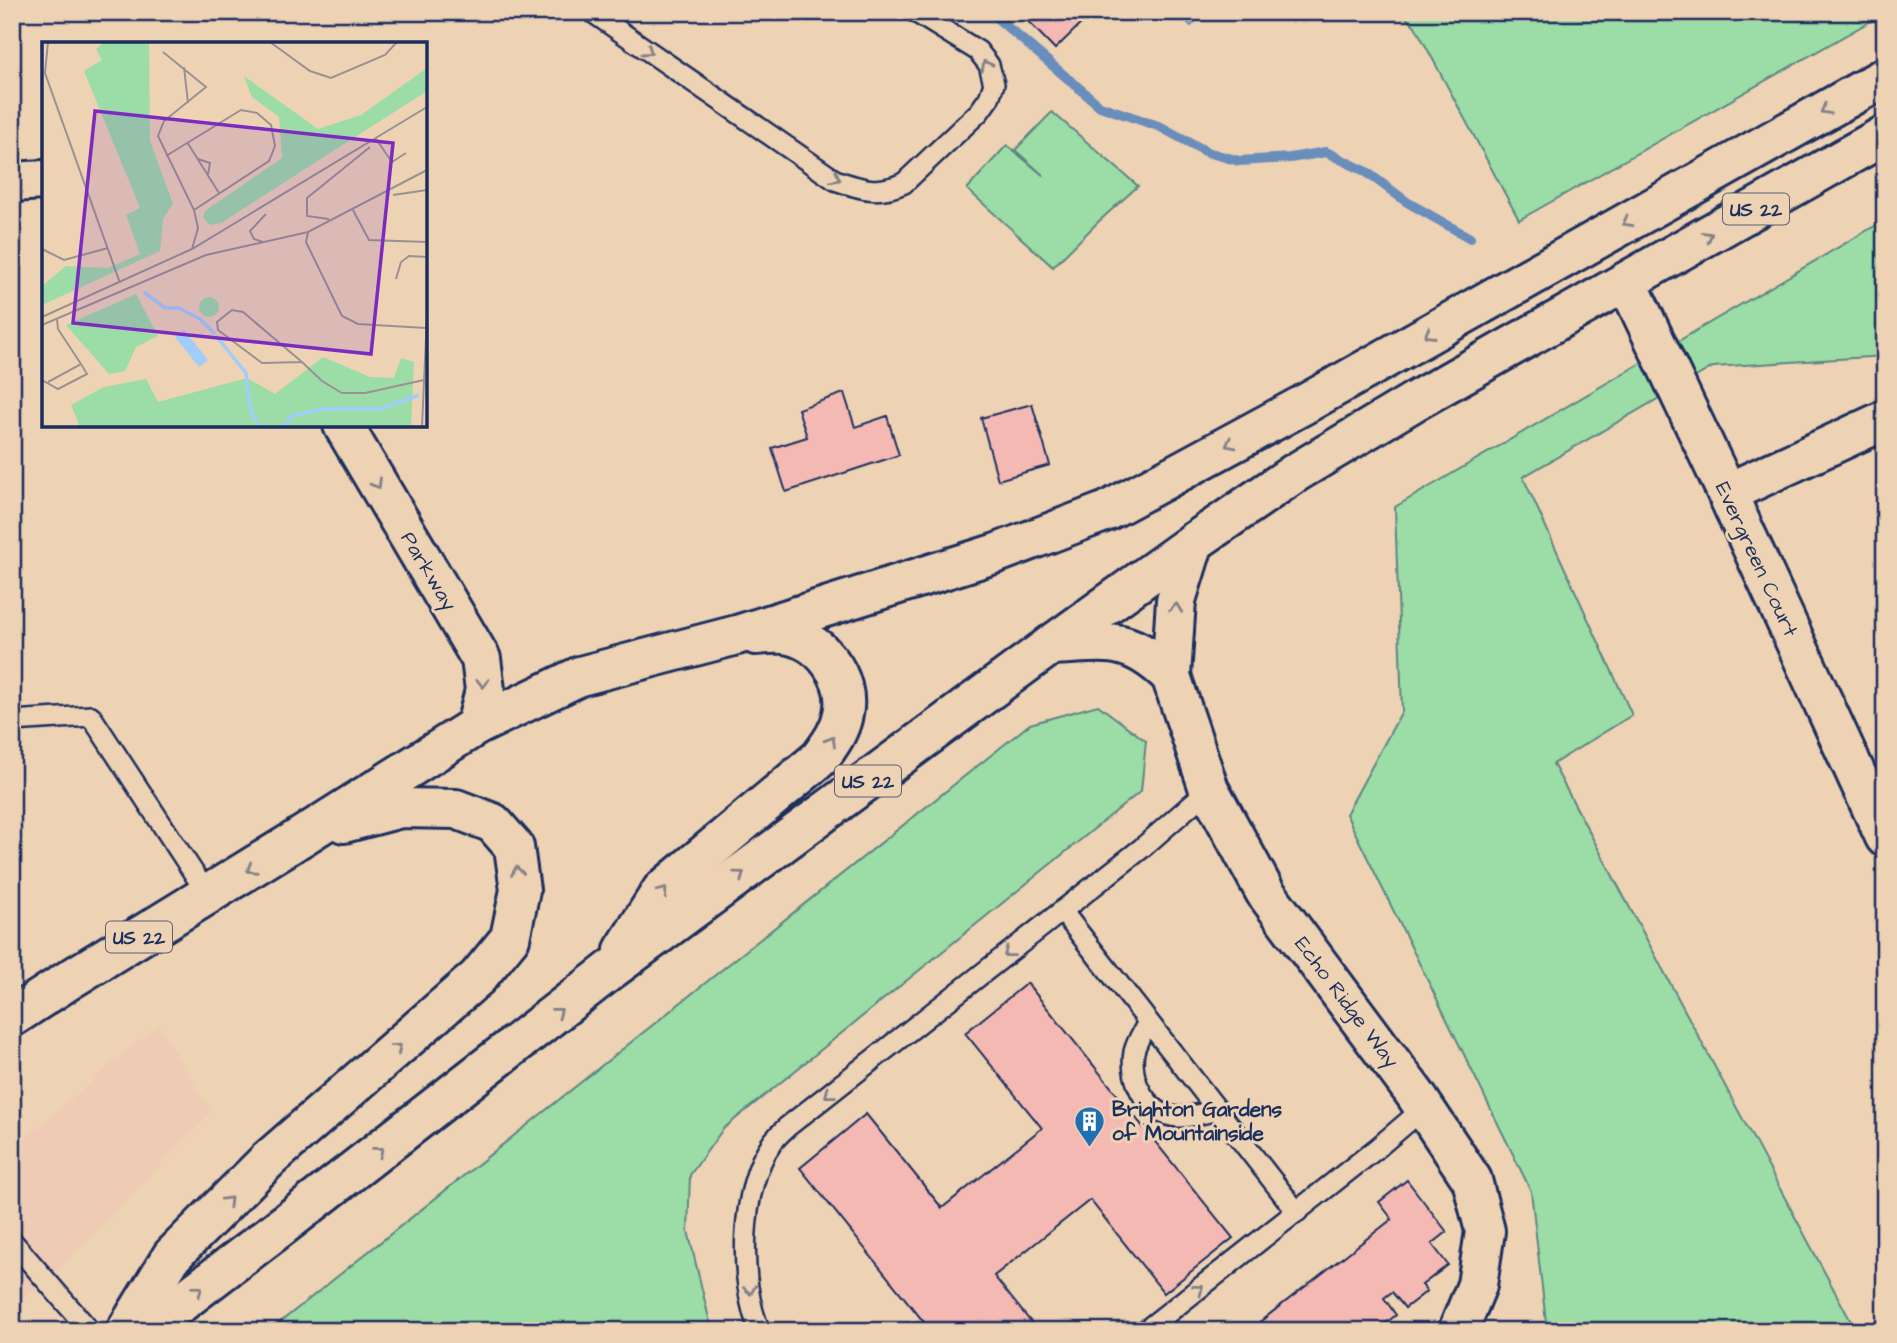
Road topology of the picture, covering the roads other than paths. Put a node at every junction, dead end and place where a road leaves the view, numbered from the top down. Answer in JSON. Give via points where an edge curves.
{"nodes":[{"id":1,"x":592,"y":12,"type":"edge"},
{"id":2,"x":915,"y":12,"type":"edge"},
{"id":3,"x":1885,"y":77,"type":"edge"},
{"id":4,"x":1885,"y":135,"type":"edge"},
{"id":5,"x":42,"y":180,"type":"edge"},
{"id":6,"x":12,"y":182,"type":"edge"},
{"id":7,"x":1627,"y":282,"type":"junction"},
{"id":8,"x":1885,"y":420,"type":"edge"},
{"id":9,"x":344,"y":427,"type":"edge"},
{"id":10,"x":1727,"y":493,"type":"junction"},
{"id":11,"x":1194,"y":542,"type":"junction"},
{"id":12,"x":737,"y":635,"type":"junction"},
{"id":13,"x":1051,"y":645,"type":"junction"},
{"id":14,"x":1171,"y":676,"type":"junction"},
{"id":15,"x":12,"y":721,"type":"edge"},
{"id":16,"x":477,"y":726,"type":"junction"},
{"id":17,"x":1209,"y":789,"type":"junction"},
{"id":18,"x":1885,"y":836,"type":"edge"},
{"id":19,"x":293,"y":842,"type":"junction"},
{"id":20,"x":208,"y":895,"type":"junction"},
{"id":21,"x":1062,"y":911,"type":"junction"},
{"id":22,"x":612,"y":969,"type":"junction"},
{"id":23,"x":69,"y":980,"type":"junction"},
{"id":24,"x":12,"y":999,"type":"edge"},
{"id":25,"x":12,"y":1017,"type":"edge"},
{"id":26,"x":1148,"y":1022,"type":"junction"},
{"id":27,"x":1424,"y":1108,"type":"junction"},
{"id":28,"x":1217,"y":1110,"type":"junction"},
{"id":29,"x":1297,"y":1212,"type":"junction"},
{"id":30,"x":12,"y":1241,"type":"edge"},
{"id":31,"x":90,"y":1331,"type":"edge"},
{"id":32,"x":126,"y":1331,"type":"edge"},
{"id":33,"x":144,"y":1331,"type":"edge"},
{"id":34,"x":760,"y":1331,"type":"edge"},
{"id":35,"x":1145,"y":1331,"type":"edge"},
{"id":36,"x":1458,"y":1331,"type":"edge"}],
"edges":[{"from":1,"to":2,"type":"lane","one_way":true,"via":[[835,180],[870,190],[890,190],[904,183],[978,112],[994,84],[989,65],[978,51]]},
{"from":3,"to":12,"type":"main road","number":"US 22","one_way":true,"via":[[1303,405],[1107,510],[997,553]]},
{"from":7,"to":4,"type":"main road","number":"US 22","one_way":true},
{"from":5,"to":6,"type":"main road"},
{"from":7,"to":10,"type":"main road","name":"Evergreen Court"},
{"from":7,"to":11,"type":"main road","number":"US 22","via":[[1295,473]]},
{"from":8,"to":10,"type":"main road"},
{"from":9,"to":16,"type":"main road","name":"Parkway","one_way":true,"via":[[481,659],[485,690]]},
{"from":10,"to":18,"type":"main road","name":"Evergreen Court"},
{"from":11,"to":13,"type":"main road","number":"US 22"},
{"from":14,"to":11,"type":"main road","name":"Echo Ridge Way","one_way":true,"via":[[1176,600]]},
{"from":12,"to":16,"type":"main road","number":"US 22","via":[[580,676]]},
{"from":22,"to":12,"type":"main road","one_way":true,"via":[[662,890],[820,758],[844,713],[838,674],[815,647],[784,634]]},
{"from":13,"to":14,"type":"main road","via":[[1116,643],[1137,649]]},
{"from":22,"to":13,"type":"main road","number":"US 22","one_way":true},
{"from":14,"to":17,"type":"main road","name":"Echo Ridge Way"},
{"from":15,"to":20,"type":"lane","via":[[91,716]]},
{"from":16,"to":19,"type":"main road","number":"US 22"},
{"from":17,"to":21,"type":"lane"},
{"from":17,"to":27,"type":"main road","name":"Echo Ridge Way","via":[[1265,892]]},
{"from":19,"to":20,"type":"main road","number":"US 22","one_way":true},
{"from":32,"to":19,"type":"main road","one_way":true,"via":[[172,1256],[269,1159],[478,977],[510,938],[520,890],[514,847],[493,822],[456,809],[401,808]]},
{"from":20,"to":23,"type":"main road","number":"US 22"},
{"from":21,"to":26,"type":"lane"},
{"from":21,"to":34,"type":"lane","one_way":true,"via":[[771,1144],[756,1179],[745,1243],[749,1294]]},
{"from":33,"to":22,"type":"main road","number":"US 22","one_way":true},
{"from":23,"to":24,"type":"main road"},
{"from":23,"to":25,"type":"main road","number":"US 22"},
{"from":26,"to":28,"type":"lane"},
{"from":26,"to":28,"type":"lane","via":[[1133,1058],[1134,1077],[1142,1095],[1157,1109],[1176,1117]]},
{"from":27,"to":29,"type":"lane"},
{"from":27,"to":36,"type":"main road","name":"Echo Ridge Way","via":[[1472,1180],[1485,1231],[1477,1285]]},
{"from":28,"to":29,"type":"lane"},
{"from":35,"to":29,"type":"lane","one_way":true},
{"from":30,"to":31,"type":"lane"}]}
